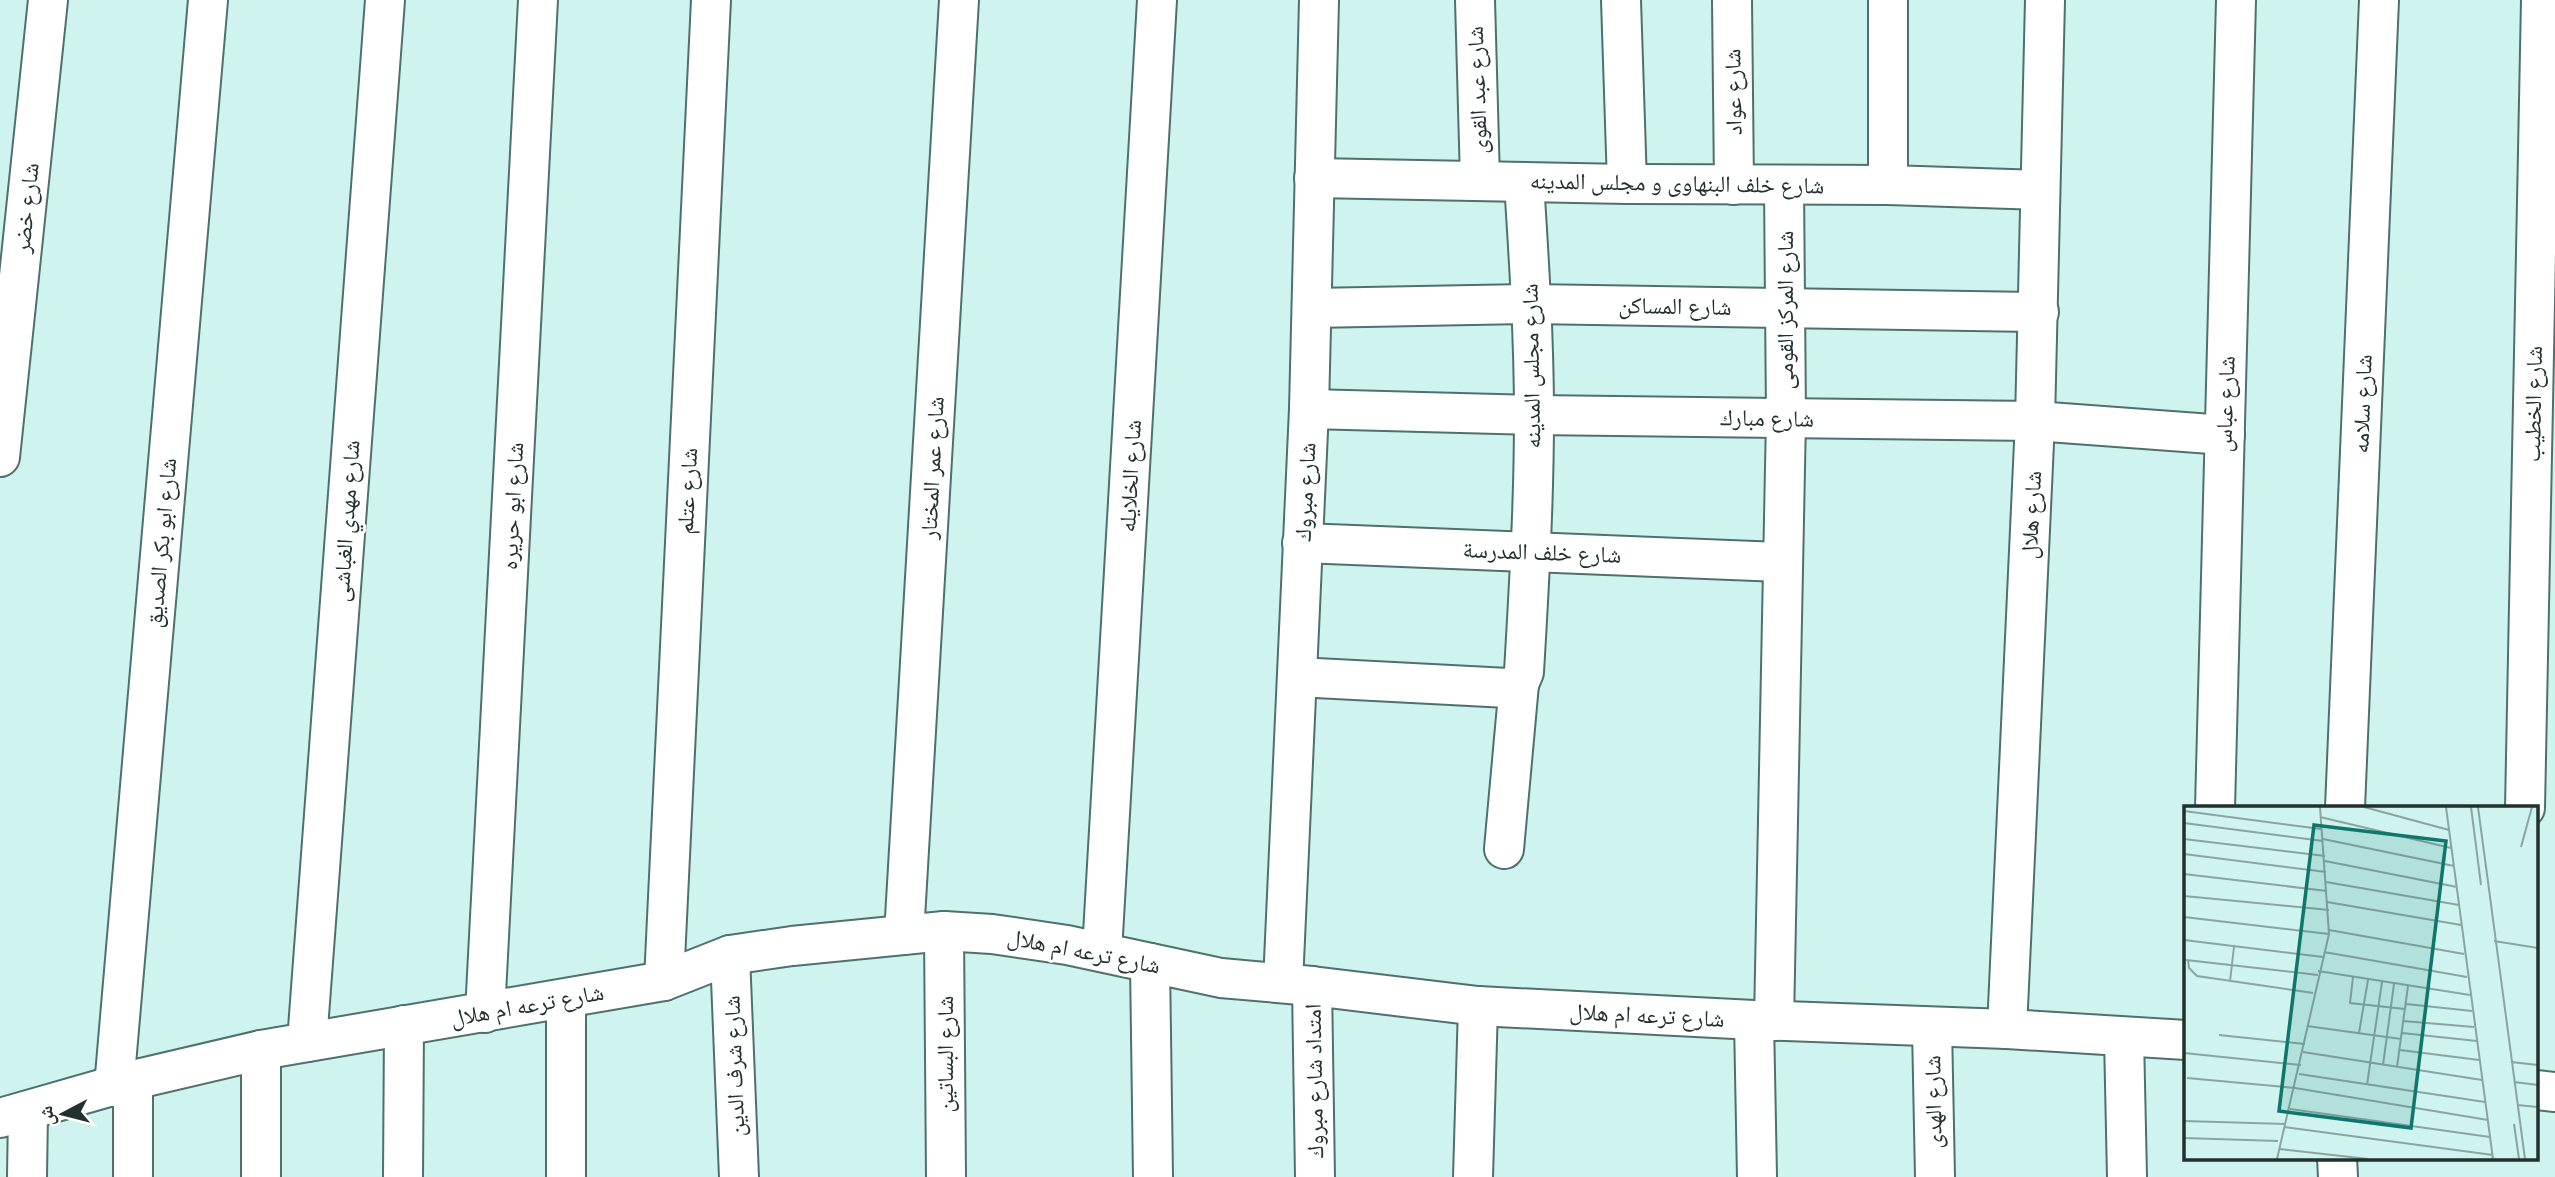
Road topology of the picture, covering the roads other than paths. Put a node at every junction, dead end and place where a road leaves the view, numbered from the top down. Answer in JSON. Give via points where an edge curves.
{"nodes":[{"id":1,"x":48,"y":0,"type":"edge"},
{"id":2,"x":208,"y":0,"type":"edge"},
{"id":3,"x":384,"y":0,"type":"edge"},
{"id":4,"x":538,"y":0,"type":"edge"},
{"id":5,"x":711,"y":0,"type":"edge"},
{"id":6,"x":959,"y":0,"type":"edge"},
{"id":7,"x":1157,"y":0,"type":"edge"},
{"id":8,"x":1319,"y":0,"type":"edge"},
{"id":9,"x":1475,"y":0,"type":"edge"},
{"id":10,"x":1621,"y":0,"type":"edge"},
{"id":11,"x":1732,"y":0,"type":"edge"},
{"id":12,"x":1888,"y":0,"type":"edge"},
{"id":13,"x":2045,"y":0,"type":"edge"},
{"id":14,"x":2236,"y":0,"type":"edge"},
{"id":15,"x":2379,"y":0,"type":"edge"},
{"id":16,"x":2541,"y":0,"type":"edge"},
{"id":17,"x":1314,"y":178,"type":"junction"},
{"id":18,"x":1480,"y":180,"type":"junction"},
{"id":19,"x":1524,"y":182,"type":"junction"},
{"id":20,"x":1627,"y":184,"type":"junction"},
{"id":21,"x":1734,"y":184,"type":"junction"},
{"id":22,"x":1784,"y":185,"type":"junction"},
{"id":23,"x":1888,"y":185,"type":"junction"},
{"id":24,"x":2040,"y":190,"type":"junction"},
{"id":25,"x":1531,"y":304,"type":"junction"},
{"id":26,"x":1784,"y":307,"type":"junction"},
{"id":27,"x":1312,"y":308,"type":"junction"},
{"id":28,"x":2039,"y":312,"type":"junction"},
{"id":29,"x":1309,"y":409,"type":"junction"},
{"id":30,"x":1534,"y":415,"type":"junction"},
{"id":31,"x":1786,"y":418,"type":"junction"},
{"id":32,"x":2035,"y":421,"type":"junction"},
{"id":33,"x":2225,"y":436,"type":"junction"},
{"id":34,"x":0,"y":457,"type":"edge"},
{"id":35,"x":1302,"y":543,"type":"junction"},
{"id":36,"x":1532,"y":551,"type":"junction"},
{"id":37,"x":1782,"y":562,"type":"junction"},
{"id":38,"x":1297,"y":677,"type":"junction"},
{"id":39,"x":1518,"y":684,"type":"junction"},
{"id":40,"x":2215,"y":806,"type":"edge"},
{"id":41,"x":2345,"y":806,"type":"edge"},
{"id":42,"x":2525,"y":806,"type":"edge"},
{"id":43,"x":1504,"y":849,"type":"dead end"},
{"id":44,"x":944,"y":931,"type":"junction"},
{"id":45,"x":904,"y":936,"type":"junction"},
{"id":46,"x":1102,"y":952,"type":"junction"},
{"id":47,"x":730,"y":955,"type":"junction"},
{"id":48,"x":1150,"y":963,"type":"junction"},
{"id":49,"x":664,"y":981,"type":"junction"},
{"id":50,"x":1298,"y":985,"type":"junction"},
{"id":51,"x":565,"y":999,"type":"junction"},
{"id":52,"x":1478,"y":1006,"type":"junction"},
{"id":53,"x":485,"y":1013,"type":"junction"},
{"id":54,"x":1764,"y":1020,"type":"junction"},
{"id":55,"x":404,"y":1025,"type":"junction"},
{"id":56,"x":1932,"y":1027,"type":"junction"},
{"id":57,"x":2007,"y":1029,"type":"junction"},
{"id":58,"x":2124,"y":1037,"type":"junction"},
{"id":59,"x":2184,"y":1040,"type":"edge"},
{"id":60,"x":307,"y":1042,"type":"junction"},
{"id":61,"x":261,"y":1049,"type":"junction"},
{"id":62,"x":124,"y":1084,"type":"junction"},
{"id":63,"x":14,"y":1115,"type":"edge"},
{"id":64,"x":27,"y":1177,"type":"edge"},
{"id":65,"x":132,"y":1177,"type":"edge"},
{"id":66,"x":261,"y":1177,"type":"edge"},
{"id":67,"x":402,"y":1177,"type":"edge"},
{"id":68,"x":566,"y":1177,"type":"edge"},
{"id":69,"x":738,"y":1177,"type":"edge"},
{"id":70,"x":946,"y":1177,"type":"edge"},
{"id":71,"x":1153,"y":1177,"type":"edge"},
{"id":72,"x":1315,"y":1177,"type":"edge"},
{"id":73,"x":1473,"y":1177,"type":"edge"},
{"id":74,"x":1756,"y":1177,"type":"edge"},
{"id":75,"x":1935,"y":1177,"type":"edge"},
{"id":76,"x":2127,"y":1177,"type":"edge"}],
"edges":[{"from":1,"to":34,"type":"street","name":"شارع خضر"},
{"from":2,"to":62,"type":"street","name":"شارع ابو بكر الصديق"},
{"from":3,"to":60,"type":"street","name":"شارع مهدي الغباشى"},
{"from":4,"to":53,"type":"street","name":"شارع ابو حريره"},
{"from":5,"to":49,"type":"street","name":"شارع عتلم"},
{"from":6,"to":45,"type":"street","name":"شارع عمر المختار"},
{"from":7,"to":46,"type":"street","name":"شارع الخلايله"},
{"from":8,"to":17,"type":"street","name":"شارع مبروك"},
{"from":9,"to":18,"type":"street","name":"شارع عبد القوى"},
{"from":10,"to":20,"type":"street"},
{"from":11,"to":21,"type":"street","name":"شارع عواد"},
{"from":12,"to":23,"type":"street"},
{"from":13,"to":24,"type":"street","name":"شارع هلال"},
{"from":14,"to":33,"type":"street","name":"شارع عباس"},
{"from":15,"to":41,"type":"street","name":"شارع سلامه"},
{"from":16,"to":42,"type":"street","name":"شارع الخطيب"},
{"from":17,"to":18,"type":"street","name":"شارع خلف البنهاوى و مجلس المدينه"},
{"from":17,"to":27,"type":"street","name":"شارع مبروك"},
{"from":18,"to":19,"type":"street","name":"شارع خلف البنهاوى و مجلس المدينه"},
{"from":19,"to":20,"type":"street","name":"شارع خلف البنهاوى و مجلس المدينه"},
{"from":19,"to":25,"type":"street","name":"شارع مجلس المدينه"},
{"from":20,"to":21,"type":"street","name":"شارع خلف البنهاوى و مجلس المدينه"},
{"from":21,"to":22,"type":"street","name":"شارع خلف البنهاوى و مجلس المدينه"},
{"from":22,"to":23,"type":"street","name":"شارع خلف البنهاوى و مجلس المدينه"},
{"from":22,"to":26,"type":"street","name":"شارع المركز القومى"},
{"from":23,"to":24,"type":"street","name":"شارع خلف البنهاوى و مجلس المدينه"},
{"from":24,"to":28,"type":"street","name":"شارع هلال"},
{"from":25,"to":26,"type":"street","name":"شارع المساكن"},
{"from":25,"to":27,"type":"street","name":"شارع المساكن"},
{"from":25,"to":30,"type":"street","name":"شارع مجلس المدينه"},
{"from":26,"to":28,"type":"street","name":"شارع المساكن"},
{"from":26,"to":31,"type":"street","name":"شارع المركز القومى"},
{"from":27,"to":29,"type":"street","name":"شارع مبروك"},
{"from":28,"to":32,"type":"street","name":"شارع هلال"},
{"from":29,"to":30,"type":"street","name":"شارع مبارك"},
{"from":29,"to":35,"type":"street","name":"شارع مبروك"},
{"from":30,"to":31,"type":"street","name":"شارع مبارك"},
{"from":30,"to":36,"type":"street","name":"شارع مجلس المدينه"},
{"from":31,"to":32,"type":"street","name":"شارع مبارك"},
{"from":31,"to":37,"type":"street","name":"شارع المركز القومى"},
{"from":32,"to":33,"type":"street","name":"شارع مبارك"},
{"from":32,"to":57,"type":"street","name":"شارع هلال"},
{"from":33,"to":40,"type":"street","name":"شارع عباس"},
{"from":35,"to":36,"type":"street","name":"شارع خلف المدرسة"},
{"from":35,"to":38,"type":"street","name":"شارع مبروك"},
{"from":36,"to":37,"type":"street","name":"شارع خلف المدرسة"},
{"from":36,"to":39,"type":"street","name":"شارع مجلس المدينه","via":[[1524,672]]},
{"from":37,"to":54,"type":"street","name":"شارع المركز القومى"},
{"from":38,"to":39,"type":"street","via":[[1491,688]]},
{"from":38,"to":50,"type":"street","name":"شارع مبروك"},
{"from":39,"to":43,"type":"street","name":"شارع مجلس المدينه"},
{"from":44,"to":45,"type":"street","name":"شارع ترعه ام هلال"},
{"from":44,"to":46,"type":"street","name":"شارع ترعه ام هلال"},
{"from":44,"to":70,"type":"street","name":"شارع البساتين"},
{"from":45,"to":47,"type":"street","name":"شارع ترعه ام هلال"},
{"from":46,"to":48,"type":"street","name":"شارع ترعه ام هلال"},
{"from":47,"to":49,"type":"street","name":"شارع ترعه ام هلال"},
{"from":47,"to":69,"type":"street","name":"شارع شرف الدين"},
{"from":48,"to":50,"type":"street","name":"شارع ترعه ام هلال","via":[[1221,978]]},
{"from":48,"to":71,"type":"street"},
{"from":49,"to":51,"type":"street","name":"شارع ترعه ام هلال"},
{"from":50,"to":52,"type":"street","name":"شارع ترعه ام هلال"},
{"from":50,"to":72,"type":"street","name":"امتداد شارع مبروك"},
{"from":51,"to":53,"type":"street","name":"شارع ترعه ام هلال"},
{"from":51,"to":68,"type":"street"},
{"from":52,"to":54,"type":"street","name":"شارع ترعه ام هلال"},
{"from":52,"to":73,"type":"street"},
{"from":53,"to":55,"type":"street","name":"شارع ترعه ام هلال"},
{"from":54,"to":56,"type":"street","name":"شارع ترعه ام هلال"},
{"from":54,"to":74,"type":"street","name":"شارع المركز القومى"},
{"from":55,"to":60,"type":"street","name":"شارع ترعه ام هلال"},
{"from":55,"to":67,"type":"street"},
{"from":56,"to":57,"type":"street","name":"شارع ترعه ام هلال"},
{"from":56,"to":75,"type":"street","name":"شارع الهدى"},
{"from":57,"to":58,"type":"street","name":"شارع ترعه ام هلال"},
{"from":58,"to":59,"type":"street","name":"شارع ترعه ام هلال"},
{"from":58,"to":76,"type":"street"},
{"from":60,"to":61,"type":"street","name":"شارع ترعه ام هلال"},
{"from":61,"to":62,"type":"street","name":"شارع ترعه ام هلال"},
{"from":61,"to":66,"type":"street"},
{"from":62,"to":63,"type":"street","name":"شارع ترعه ام هلال"},
{"from":62,"to":65,"type":"street","name":"شارع ابو بكر الصديق"},
{"from":63,"to":64,"type":"street"}]}
